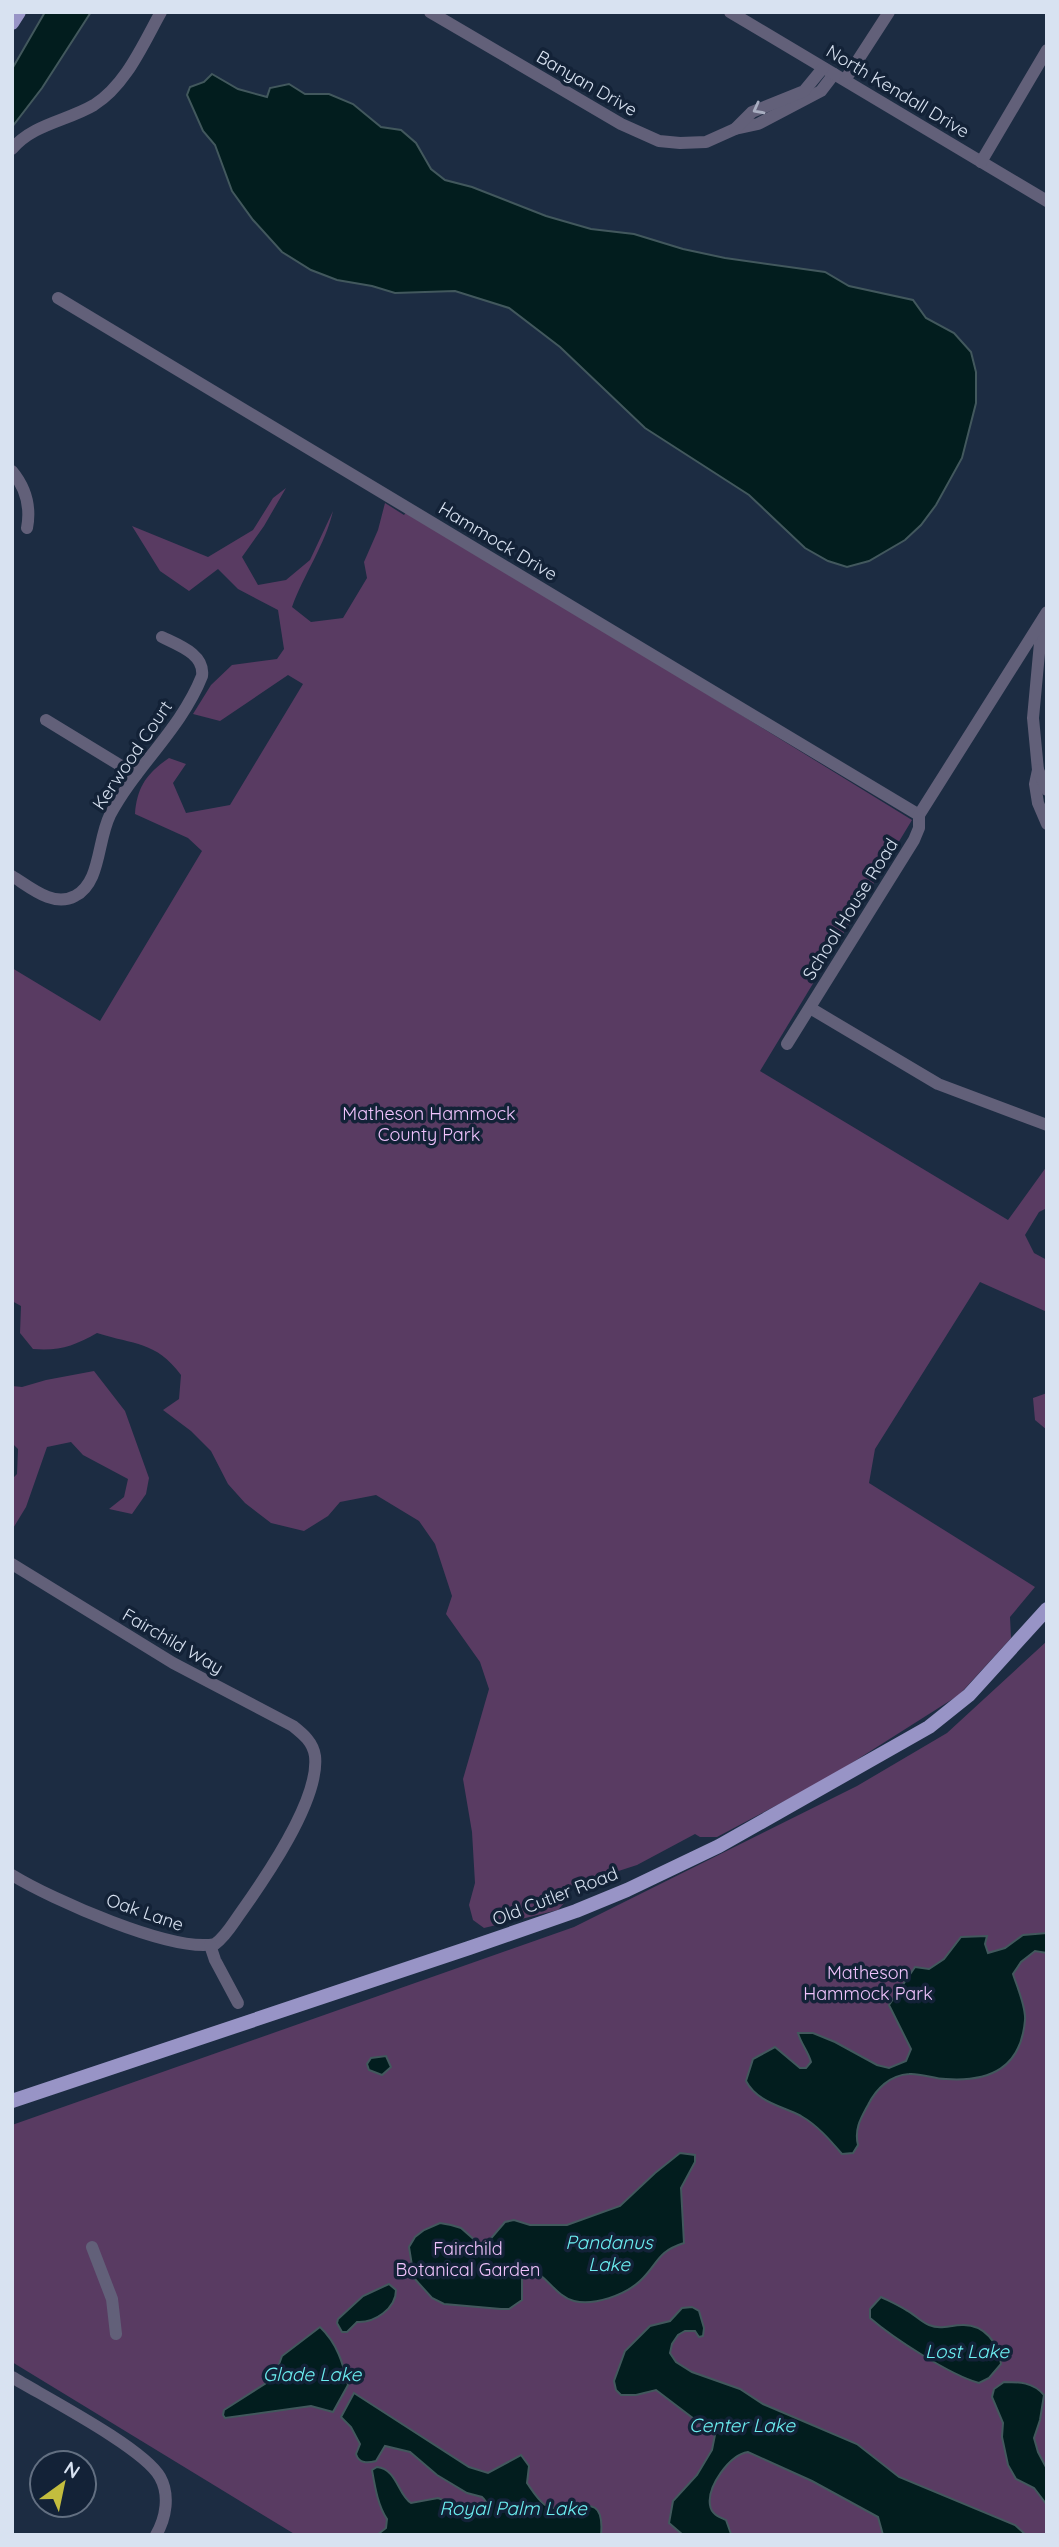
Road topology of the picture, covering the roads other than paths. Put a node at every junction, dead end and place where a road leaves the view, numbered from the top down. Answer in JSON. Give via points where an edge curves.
{"nodes":[{"id":1,"x":19,"y":12,"type":"edge"},
{"id":2,"x":161,"y":12,"type":"edge"},
{"id":3,"x":430,"y":12,"type":"edge"},
{"id":4,"x":730,"y":12,"type":"edge"},
{"id":5,"x":889,"y":12,"type":"edge"},
{"id":6,"x":12,"y":23,"type":"edge"},
{"id":7,"x":1047,"y":50,"type":"edge"},
{"id":8,"x":834,"y":74,"type":"junction"},
{"id":9,"x":12,"y":149,"type":"edge"},
{"id":10,"x":981,"y":162,"type":"junction"},
{"id":11,"x":1047,"y":201,"type":"edge"},
{"id":12,"x":58,"y":298,"type":"dead end"},
{"id":13,"x":12,"y":471,"type":"edge"},
{"id":14,"x":27,"y":528,"type":"dead end"},
{"id":15,"x":1044,"y":616,"type":"edge"},
{"id":16,"x":162,"y":637,"type":"dead end"},
{"id":17,"x":46,"y":720,"type":"dead end"},
{"id":18,"x":1038,"y":770,"type":"junction"},
{"id":19,"x":136,"y":775,"type":"junction"},
{"id":20,"x":1047,"y":790,"type":"edge"},
{"id":21,"x":919,"y":815,"type":"junction"},
{"id":22,"x":1047,"y":824,"type":"edge"},
{"id":23,"x":12,"y":876,"type":"edge"},
{"id":24,"x":810,"y":1007,"type":"junction"},
{"id":25,"x":787,"y":1044,"type":"dead end"},
{"id":26,"x":1047,"y":1125,"type":"edge"},
{"id":27,"x":12,"y":1564,"type":"edge"},
{"id":28,"x":1047,"y":1609,"type":"edge"},
{"id":29,"x":12,"y":1875,"type":"edge"},
{"id":30,"x":210,"y":1945,"type":"junction"},
{"id":31,"x":238,"y":2003,"type":"dead end"},
{"id":32,"x":12,"y":2101,"type":"edge"},
{"id":33,"x":92,"y":2247,"type":"dead end"},
{"id":34,"x":116,"y":2334,"type":"dead end"},
{"id":35,"x":12,"y":2376,"type":"edge"},
{"id":36,"x":161,"y":2533,"type":"edge"}],
"edges":[{"from":1,"to":6,"type":"main road"},
{"from":2,"to":9,"type":"street","via":[[125,74],[101,99],[36,130]]},
{"from":3,"to":8,"type":"street","name":"Banyan Drive","via":[[582,102],[650,138],[668,142],[700,143],[758,124],[819,93]]},
{"from":4,"to":8,"type":"street","name":"North Kendall Drive"},
{"from":5,"to":8,"type":"street","name":"Banyan Drive"},
{"from":7,"to":10,"type":"street"},
{"from":8,"to":10,"type":"street","name":"North Kendall Drive"},
{"from":10,"to":11,"type":"street","name":"North Kendall Drive"},
{"from":12,"to":21,"type":"street","name":"Hammock Drive"},
{"from":13,"to":14,"type":"street","via":[[30,507]]},
{"from":15,"to":18,"type":"street","via":[[1033,709]]},
{"from":15,"to":21,"type":"street","name":"School House Road"},
{"from":16,"to":19,"type":"street","name":"Kerwood Court","via":[[195,656],[202,670],[176,723]]},
{"from":17,"to":19,"type":"street"},
{"from":18,"to":20,"type":"street"},
{"from":18,"to":22,"type":"street","via":[[1036,794]]},
{"from":19,"to":23,"type":"street","name":"Kerwood Court","via":[[109,817],[86,889],[65,899],[51,898]]},
{"from":21,"to":24,"type":"street","name":"School House Road","via":[[914,840]]},
{"from":24,"to":25,"type":"street","name":"School House Road"},
{"from":24,"to":26,"type":"street","via":[[938,1084]]},
{"from":27,"to":30,"type":"street","name":"Fairchild Way","via":[[309,1740],[314,1772],[289,1835],[221,1940]]},
{"from":28,"to":32,"type":"main road","name":"Old Cutler Road","via":[[969,1695],[929,1727],[719,1846],[576,1911]]},
{"from":29,"to":30,"type":"street","name":"Oak Lane","via":[[48,1895],[142,1932],[178,1943]]},
{"from":30,"to":31,"type":"street"},
{"from":33,"to":34,"type":"street","via":[[112,2299]]},
{"from":35,"to":36,"type":"street","via":[[141,2456],[160,2477],[166,2500]]}]}
